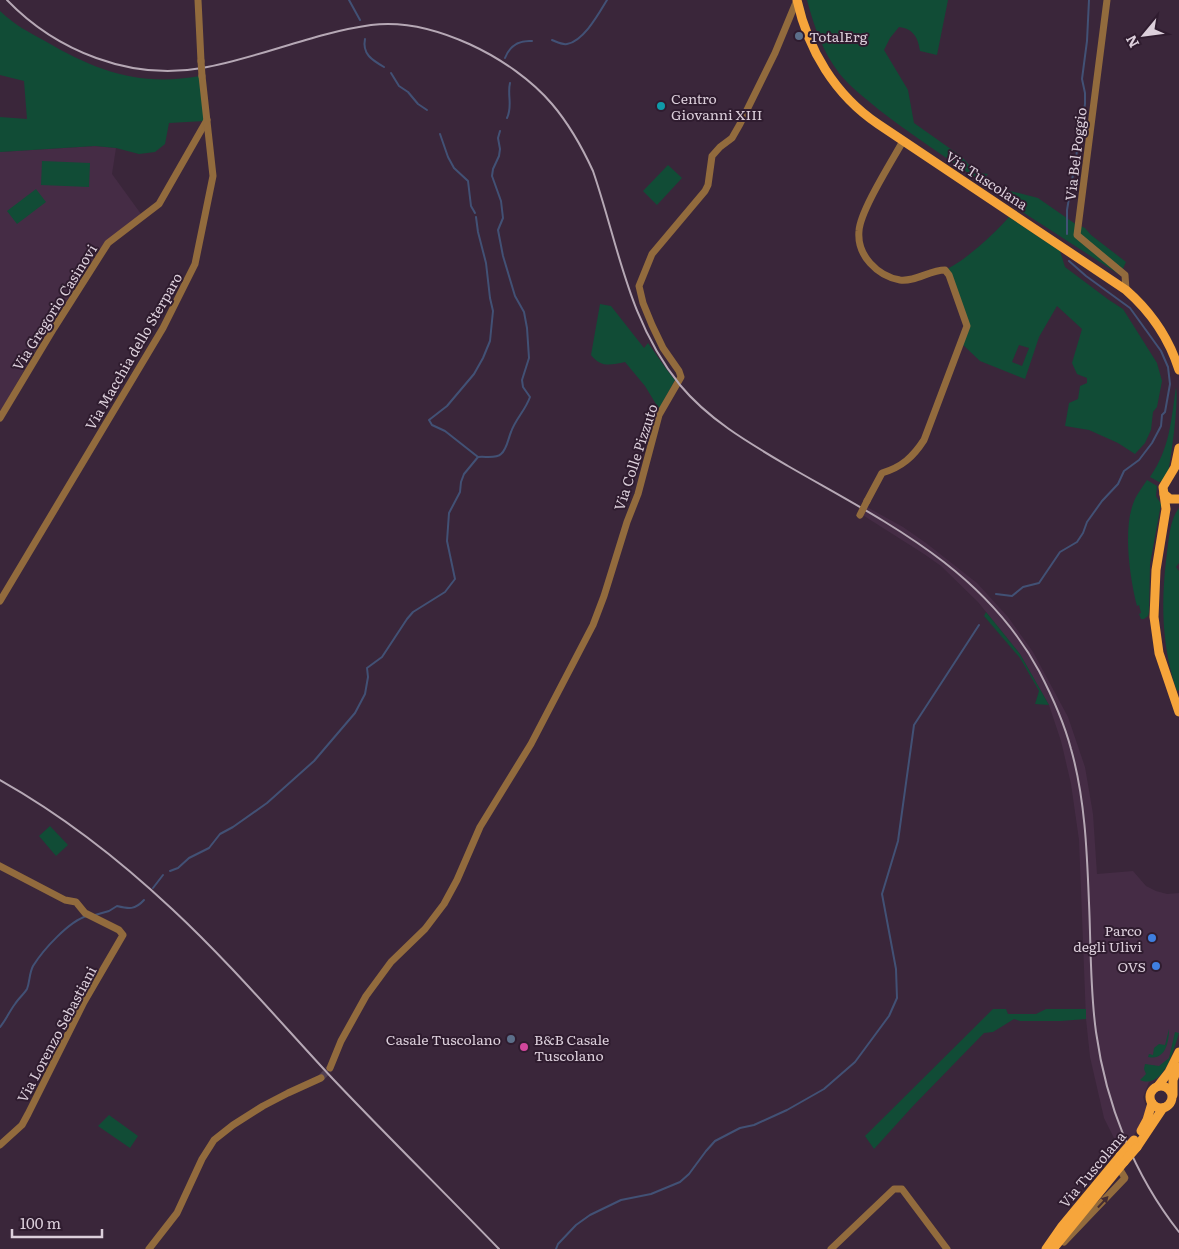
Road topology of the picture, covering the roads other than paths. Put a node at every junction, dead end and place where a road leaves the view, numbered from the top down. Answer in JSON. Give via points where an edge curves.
{"nodes":[{"id":1,"x":198,"y":0,"type":"edge"},
{"id":2,"x":797,"y":0,"type":"edge"},
{"id":3,"x":1107,"y":0,"type":"edge"},
{"id":4,"x":207,"y":120,"type":"junction"},
{"id":5,"x":903,"y":141,"type":"junction"},
{"id":6,"x":1126,"y":290,"type":"junction"},
{"id":7,"x":1179,"y":370,"type":"edge"},
{"id":8,"x":0,"y":418,"type":"edge"},
{"id":9,"x":1179,"y":448,"type":"edge"},
{"id":10,"x":1177,"y":471,"type":"edge"},
{"id":11,"x":1169,"y":478,"type":"junction"},
{"id":12,"x":1179,"y":478,"type":"edge"},
{"id":13,"x":1164,"y":494,"type":"junction"},
{"id":14,"x":1178,"y":499,"type":"edge"},
{"id":15,"x":1166,"y":510,"type":"junction"},
{"id":16,"x":860,"y":515,"type":"dead end"},
{"id":17,"x":0,"y":601,"type":"edge"},
{"id":18,"x":1179,"y":712,"type":"edge"},
{"id":19,"x":0,"y":866,"type":"edge"},
{"id":20,"x":1179,"y":1052,"type":"edge"},
{"id":21,"x":1179,"y":1066,"type":"edge"},
{"id":22,"x":330,"y":1068,"type":"tunnel mouth"},
{"id":23,"x":322,"y":1078,"type":"tunnel mouth"},
{"id":24,"x":1158,"y":1086,"type":"junction"},
{"id":25,"x":1172,"y":1096,"type":"junction"},
{"id":26,"x":1152,"y":1103,"type":"junction"},
{"id":27,"x":1163,"y":1108,"type":"junction"},
{"id":28,"x":1135,"y":1144,"type":"junction"},
{"id":29,"x":0,"y":1145,"type":"edge"},
{"id":30,"x":1121,"y":1162,"type":"junction"},
{"id":31,"x":149,"y":1249,"type":"edge"},
{"id":32,"x":831,"y":1249,"type":"edge"},
{"id":33,"x":947,"y":1249,"type":"edge"},
{"id":34,"x":1046,"y":1249,"type":"edge"},
{"id":35,"x":1055,"y":1249,"type":"edge"}],
"edges":[{"from":1,"to":4,"type":"street","name":"Via Macchia dello Sterparo","bridge":true,"via":[[200,61]]},
{"from":2,"to":5,"type":"main road","name":"Via Tuscolana","via":[[813,46],[836,85],[865,115]]},
{"from":2,"to":22,"type":"street","name":"Via Colle Pizzuto","via":[[740,124],[730,140],[712,156],[705,191],[652,254],[639,286],[661,344],[679,370],[680,379],[658,415],[638,494],[595,621],[531,744],[480,827],[442,908],[393,958],[366,996],[339,1044]]},
{"from":3,"to":6,"type":"street","name":"Via Bel Poggio","via":[[1077,235],[1125,276]]},
{"from":4,"to":8,"type":"street","name":"Via Gregorio Casinovi","via":[[159,204],[108,243]]},
{"from":4,"to":17,"type":"street","name":"Via Macchia dello Sterparo","via":[[214,176],[193,268],[161,332]]},
{"from":5,"to":6,"type":"main road","name":"Via Tuscolana"},
{"from":5,"to":16,"type":"street","bridge":true,"via":[[861,218],[858,232],[862,249],[878,271],[898,279],[907,280],[945,270],[967,326],[924,440],[915,454],[896,469],[882,473]]},
{"from":6,"to":7,"type":"main road","name":"Via Tuscolana","via":[[1158,325]]},
{"from":9,"to":10,"type":"main road"},
{"from":10,"to":11,"type":"main road"},
{"from":11,"to":12,"type":"main road"},
{"from":11,"to":13,"type":"main road","via":[[1163,485]]},
{"from":13,"to":14,"type":"main road","via":[[1170,499]]},
{"from":13,"to":15,"type":"main road"},
{"from":14,"to":15,"type":"main road"},
{"from":15,"to":18,"type":"main road","via":[[1156,570],[1154,618],[1159,653]]},
{"from":19,"to":29,"type":"street","name":"Via Lorenzo Sebastiani","via":[[64,900],[76,902],[88,915],[123,935],[84,1002],[22,1125]]},
{"from":20,"to":24,"type":"main road"},
{"from":21,"to":25,"type":"main road","via":[[1173,1080]]},
{"from":23,"to":31,"type":"street","via":[[263,1106],[214,1140],[203,1156],[177,1213]]},
{"from":24,"to":25,"type":"main road","via":[[1168,1088]]},
{"from":24,"to":26,"type":"main road","via":[[1152,1091]]},
{"from":25,"to":27,"type":"main road","via":[[1169,1105]]},
{"from":26,"to":27,"type":"main road"},
{"from":26,"to":28,"type":"main road","name":"Via Tuscolana"},
{"from":27,"to":28,"type":"main road","name":"Via Tuscolana"},
{"from":28,"to":30,"type":"main road","name":"Via Tuscolana","bridge":true},
{"from":30,"to":34,"type":"main road","name":"Via Tuscolana","via":[[1062,1226]]},
{"from":30,"to":35,"type":"main road","name":"Via Tuscolana"},
{"from":35,"to":30,"type":"street","one_way":true,"via":[[1125,1178]]},
{"from":32,"to":33,"type":"street","via":[[894,1189],[902,1189]]}]}
